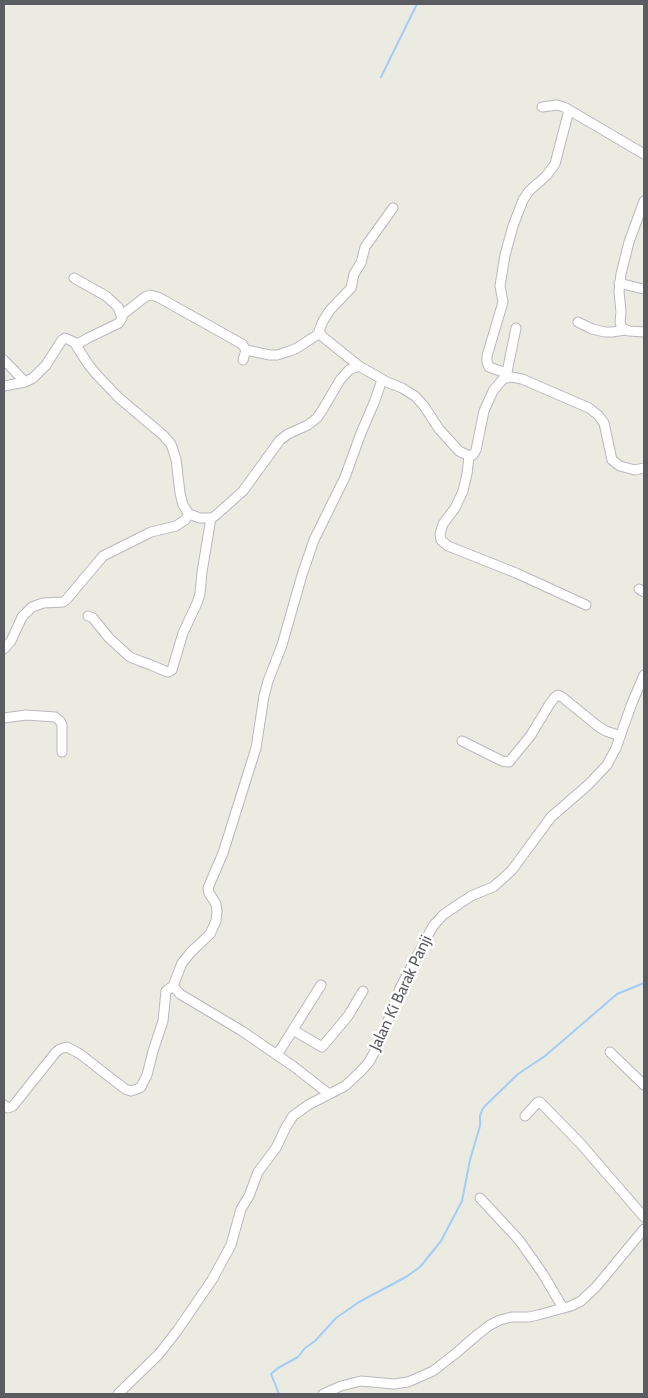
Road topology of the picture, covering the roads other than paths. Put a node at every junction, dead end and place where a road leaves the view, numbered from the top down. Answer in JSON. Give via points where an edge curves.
{"nodes":[{"id":1,"x":542,"y":107,"type":"dead end"},
{"id":2,"x":569,"y":110,"type":"junction"},
{"id":3,"x":644,"y":154,"type":"edge"},
{"id":4,"x":644,"y":201,"type":"edge"},
{"id":5,"x":393,"y":208,"type":"dead end"},
{"id":6,"x":74,"y":278,"type":"dead end"},
{"id":7,"x":619,"y":283,"type":"junction"},
{"id":8,"x":643,"y":289,"type":"dead end"},
{"id":9,"x":122,"y":315,"type":"junction"},
{"id":10,"x":578,"y":322,"type":"dead end"},
{"id":11,"x":516,"y":328,"type":"dead end"},
{"id":12,"x":625,"y":330,"type":"junction"},
{"id":13,"x":644,"y":332,"type":"edge"},
{"id":14,"x":320,"y":333,"type":"junction"},
{"id":15,"x":76,"y":345,"type":"junction"},
{"id":16,"x":246,"y":350,"type":"junction"},
{"id":17,"x":4,"y":360,"type":"edge"},
{"id":18,"x":243,"y":360,"type":"dead end"},
{"id":19,"x":359,"y":366,"type":"junction"},
{"id":20,"x":506,"y":375,"type":"junction"},
{"id":21,"x":382,"y":380,"type":"junction"},
{"id":22,"x":25,"y":382,"type":"junction"},
{"id":23,"x":4,"y":386,"type":"edge"},
{"id":24,"x":469,"y":456,"type":"junction"},
{"id":25,"x":644,"y":468,"type":"edge"},
{"id":26,"x":189,"y":514,"type":"junction"},
{"id":27,"x":211,"y":518,"type":"junction"},
{"id":28,"x":586,"y":605,"type":"dead end"},
{"id":29,"x":88,"y":616,"type":"dead end"},
{"id":30,"x":4,"y":649,"type":"edge"},
{"id":31,"x":644,"y":675,"type":"edge"},
{"id":32,"x":4,"y":718,"type":"edge"},
{"id":33,"x":620,"y":736,"type":"junction"},
{"id":34,"x":462,"y":741,"type":"dead end"},
{"id":35,"x":62,"y":752,"type":"dead end"},
{"id":36,"x":322,"y":985,"type":"dead end"},
{"id":37,"x":173,"y":986,"type":"junction"},
{"id":38,"x":363,"y":991,"type":"dead end"},
{"id":39,"x":292,"y":1030,"type":"junction"},
{"id":40,"x":610,"y":1052,"type":"dead end"},
{"id":41,"x":277,"y":1055,"type":"junction"},
{"id":42,"x":644,"y":1085,"type":"edge"},
{"id":43,"x":329,"y":1094,"type":"junction"},
{"id":44,"x":4,"y":1104,"type":"edge"},
{"id":45,"x":525,"y":1116,"type":"dead end"},
{"id":46,"x":480,"y":1198,"type":"dead end"},
{"id":47,"x":644,"y":1217,"type":"edge"},
{"id":48,"x":644,"y":1229,"type":"edge"},
{"id":49,"x":563,"y":1308,"type":"junction"},
{"id":50,"x":118,"y":1394,"type":"edge"},
{"id":51,"x":323,"y":1394,"type":"edge"}],
"edges":[{"from":1,"to":2,"type":"street","via":[[557,105]]},
{"from":2,"to":3,"type":"street"},
{"from":2,"to":20,"type":"street","via":[[555,164],[523,200],[505,255],[500,286],[503,302],[487,362],[489,367]]},
{"from":4,"to":7,"type":"street"},
{"from":5,"to":14,"type":"street","via":[[365,247],[351,288],[330,310]]},
{"from":6,"to":9,"type":"street","via":[[106,296]]},
{"from":7,"to":8,"type":"street"},
{"from":7,"to":12,"type":"street","via":[[621,325]]},
{"from":9,"to":15,"type":"street","via":[[121,321]]},
{"from":9,"to":16,"type":"street","via":[[150,295],[176,306],[242,344]]},
{"from":10,"to":12,"type":"street","via":[[605,332]]},
{"from":11,"to":20,"type":"street"},
{"from":12,"to":13,"type":"street"},
{"from":14,"to":16,"type":"street","via":[[290,352],[270,356]]},
{"from":14,"to":19,"type":"street"},
{"from":15,"to":22,"type":"street","via":[[68,339],[62,340],[41,370]]},
{"from":15,"to":26,"type":"street","via":[[108,386],[171,444],[181,500]]},
{"from":16,"to":18,"type":"street"},
{"from":17,"to":22,"type":"street"},
{"from":19,"to":21,"type":"street"},
{"from":19,"to":27,"type":"street","via":[[349,370],[340,380],[317,418],[280,440],[242,491]]},
{"from":20,"to":24,"type":"street","via":[[489,400],[476,450]]},
{"from":20,"to":25,"type":"street","via":[[589,408],[604,423],[612,460],[635,470]]},
{"from":21,"to":24,"type":"street","via":[[415,396],[440,430],[459,451]]},
{"from":21,"to":37,"type":"street","via":[[344,477],[314,540],[268,681],[256,748],[223,853],[208,888],[218,911],[216,921],[210,934],[182,963]]},
{"from":22,"to":23,"type":"street"},
{"from":24,"to":28,"type":"street","via":[[464,491],[443,524],[441,540],[448,546]]},
{"from":26,"to":27,"type":"street"},
{"from":26,"to":30,"type":"street","via":[[176,526],[151,532],[103,556],[63,602],[32,607],[22,617]]},
{"from":27,"to":29,"type":"street","via":[[197,603],[183,633],[172,670],[168,672],[130,657]]},
{"from":31,"to":33,"type":"street","name":"Jalan Ki Barak Panji"},
{"from":32,"to":35,"type":"street","via":[[26,715],[55,717],[62,726]]},
{"from":33,"to":34,"type":"street","via":[[606,732],[558,695],[509,762]]},
{"from":33,"to":43,"type":"street","name":"Jalan Ki Barak Panji","via":[[606,765],[551,817],[512,870],[493,887],[471,896],[432,926],[400,988],[375,1052],[345,1086]]},
{"from":36,"to":39,"type":"street"},
{"from":37,"to":41,"type":"street","via":[[180,994]]},
{"from":37,"to":44,"type":"street","via":[[164,995],[163,1021],[147,1075],[137,1089],[125,1089],[80,1054],[63,1047],[13,1106],[8,1108]]},
{"from":38,"to":39,"type":"street","via":[[348,1016],[322,1047]]},
{"from":39,"to":41,"type":"street"},
{"from":40,"to":42,"type":"street"},
{"from":41,"to":43,"type":"street"},
{"from":43,"to":50,"type":"street","name":"Jalan Ki Barak Panji","via":[[293,1116],[256,1176],[231,1245],[212,1280],[159,1354]]},
{"from":45,"to":47,"type":"street","via":[[540,1102],[576,1138]]},
{"from":46,"to":49,"type":"street","via":[[524,1246]]},
{"from":48,"to":49,"type":"street","via":[[596,1287],[581,1301]]},
{"from":49,"to":51,"type":"street","via":[[500,1320],[433,1371],[408,1382],[361,1381]]}]}
